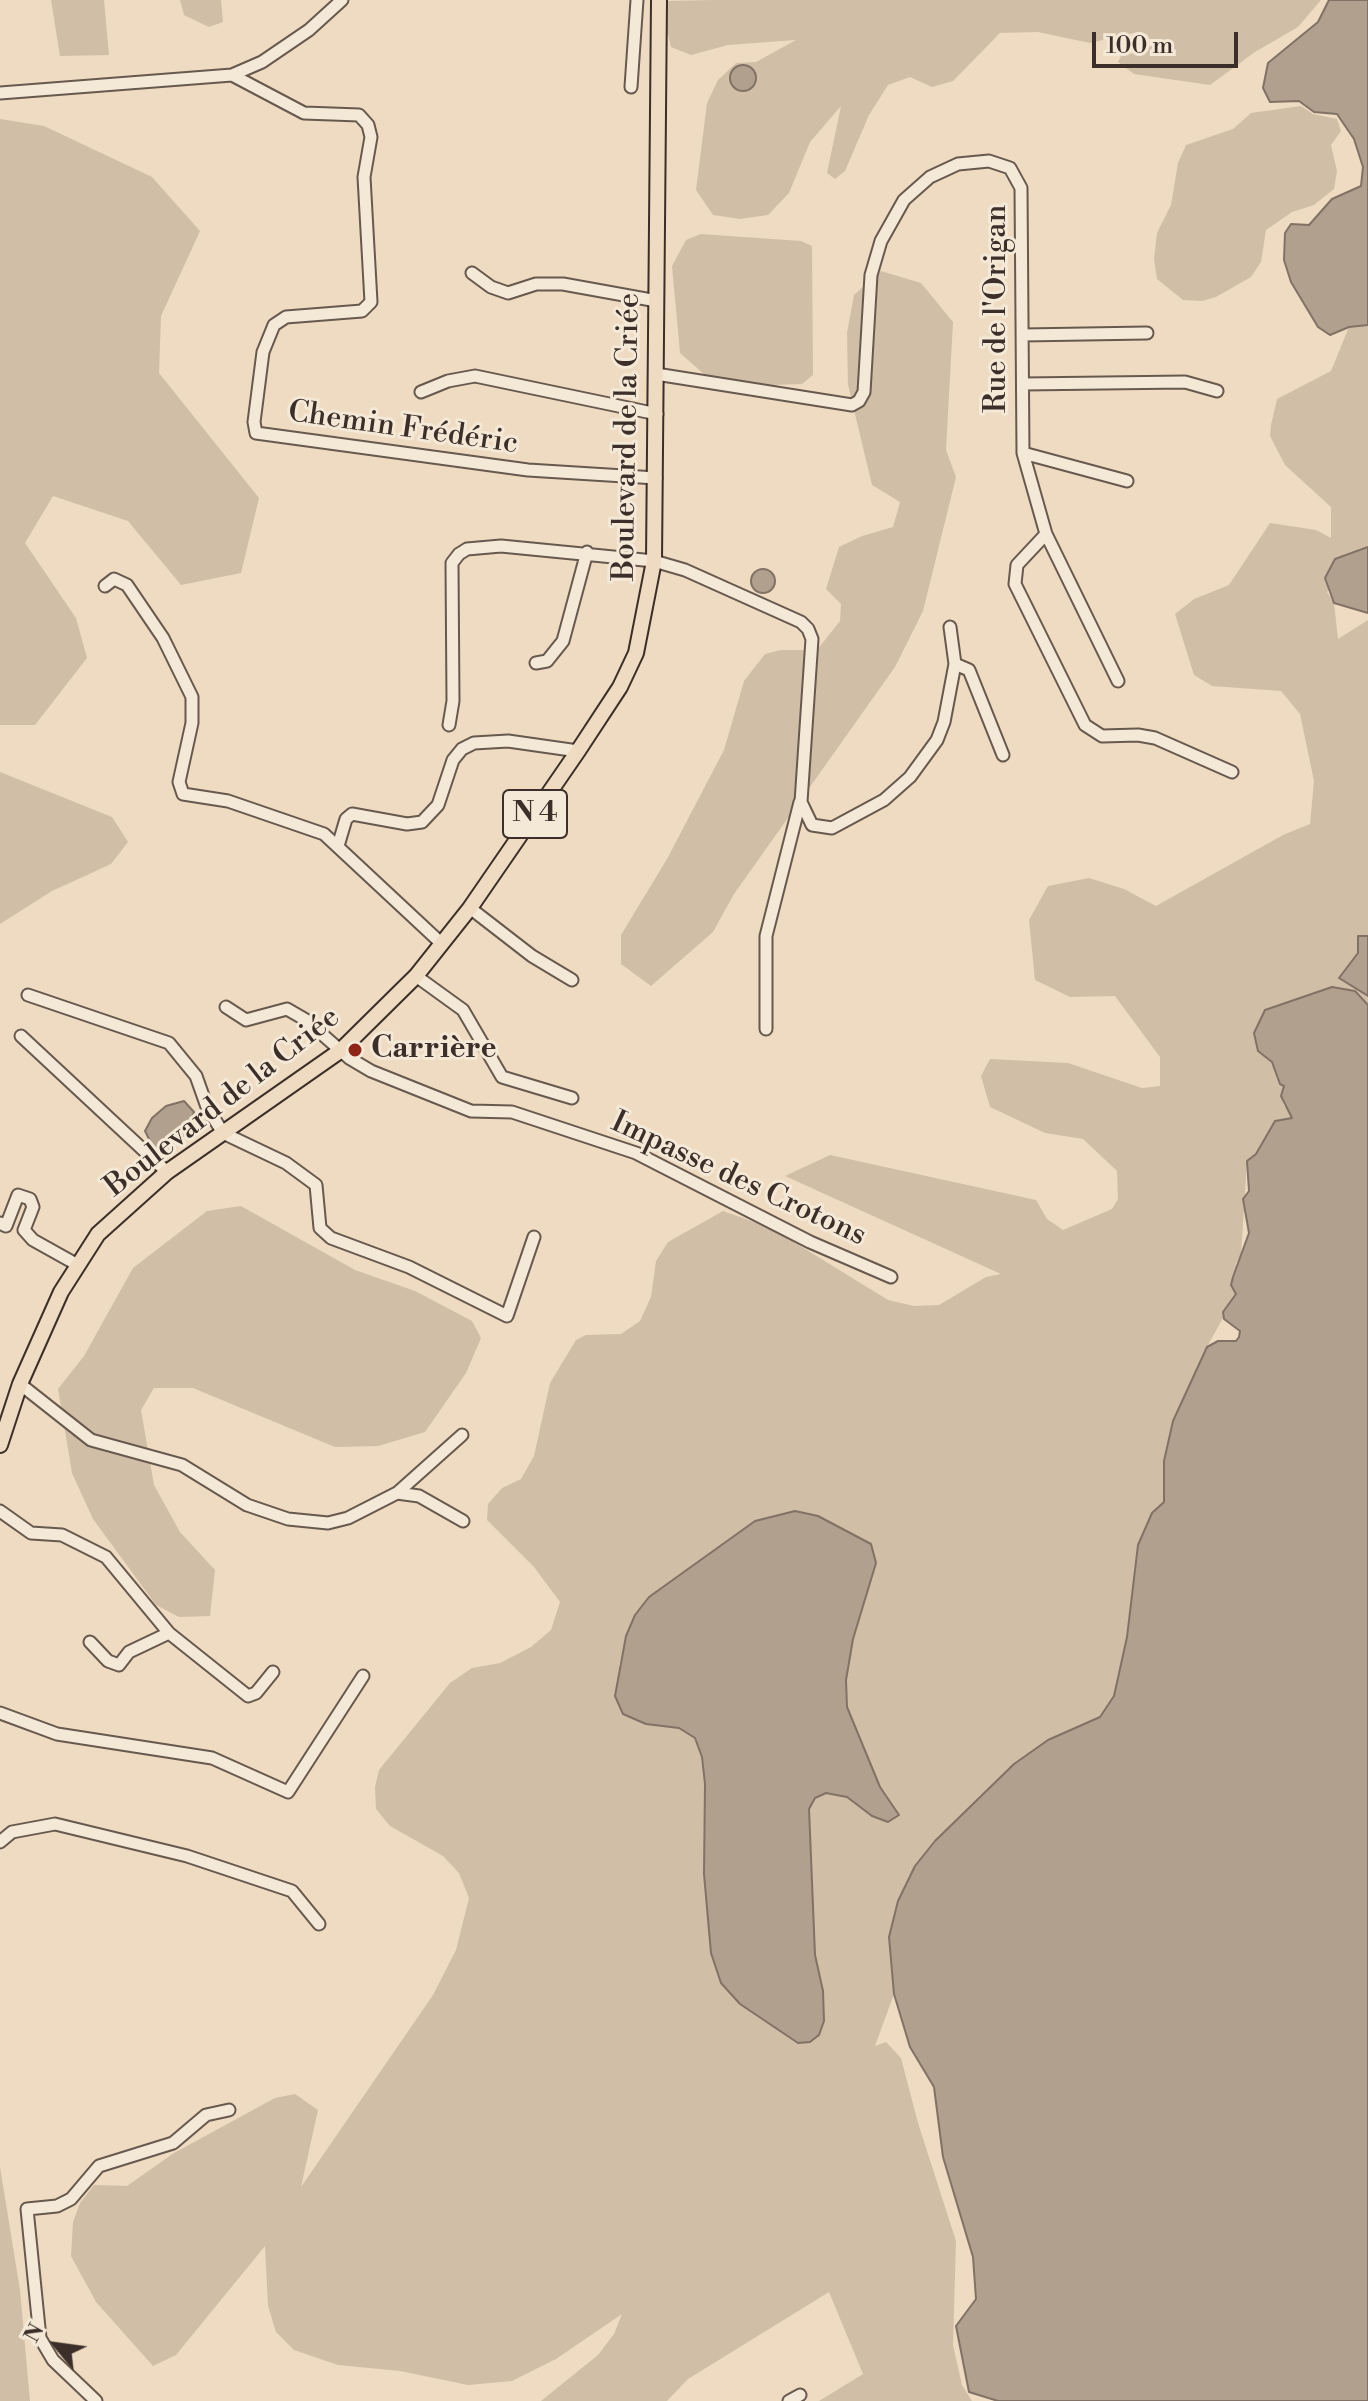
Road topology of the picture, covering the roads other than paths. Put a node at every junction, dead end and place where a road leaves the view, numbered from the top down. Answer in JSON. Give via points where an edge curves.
{"nodes":[{"id":1,"x":342,"y":0,"type":"edge"},
{"id":2,"x":637,"y":0,"type":"edge"},
{"id":3,"x":659,"y":0,"type":"edge"},
{"id":4,"x":637,"y":18,"type":"junction"},
{"id":5,"x":658,"y":21,"type":"junction"},
{"id":6,"x":232,"y":75,"type":"junction"},
{"id":7,"x":631,"y":87,"type":"dead end"},
{"id":8,"x":0,"y":93,"type":"edge"},
{"id":9,"x":472,"y":273,"type":"dead end"},
{"id":10,"x":657,"y":301,"type":"junction"},
{"id":11,"x":1147,"y":333,"type":"dead end"},
{"id":12,"x":1023,"y":335,"type":"junction"},
{"id":13,"x":656,"y":374,"type":"junction"},
{"id":14,"x":1023,"y":384,"type":"junction"},
{"id":15,"x":1217,"y":391,"type":"dead end"},
{"id":16,"x":421,"y":392,"type":"dead end"},
{"id":17,"x":657,"y":414,"type":"junction"},
{"id":18,"x":1023,"y":453,"type":"junction"},
{"id":19,"x":656,"y":478,"type":"junction"},
{"id":20,"x":1127,"y":481,"type":"dead end"},
{"id":21,"x":1046,"y":534,"type":"junction"},
{"id":22,"x":587,"y":552,"type":"junction"},
{"id":23,"x":654,"y":561,"type":"junction"},
{"id":24,"x":105,"y":586,"type":"dead end"},
{"id":25,"x":950,"y":627,"type":"dead end"},
{"id":26,"x":536,"y":663,"type":"dead end"},
{"id":27,"x":955,"y":664,"type":"junction"},
{"id":28,"x":1118,"y":681,"type":"dead end"},
{"id":29,"x":449,"y":725,"type":"dead end"},
{"id":30,"x":578,"y":751,"type":"junction"},
{"id":31,"x":1003,"y":755,"type":"dead end"},
{"id":32,"x":1232,"y":772,"type":"dead end"},
{"id":33,"x":801,"y":802,"type":"junction"},
{"id":34,"x":338,"y":846,"type":"junction"},
{"id":35,"x":470,"y":908,"type":"junction"},
{"id":36,"x":442,"y":944,"type":"junction"},
{"id":37,"x":416,"y":976,"type":"junction"},
{"id":38,"x":572,"y":980,"type":"dead end"},
{"id":39,"x":28,"y":995,"type":"dead end"},
{"id":40,"x":226,"y":1007,"type":"dead end"},
{"id":41,"x":766,"y":1029,"type":"dead end"},
{"id":42,"x":21,"y":1036,"type":"dead end"},
{"id":43,"x":340,"y":1051,"type":"junction"},
{"id":44,"x":572,"y":1098,"type":"dead end"},
{"id":45,"x":223,"y":1133,"type":"junction"},
{"id":46,"x":167,"y":1172,"type":"junction"},
{"id":47,"x":0,"y":1223,"type":"edge"},
{"id":48,"x":534,"y":1237,"type":"dead end"},
{"id":49,"x":76,"y":1264,"type":"junction"},
{"id":50,"x":891,"y":1277,"type":"dead end"},
{"id":51,"x":20,"y":1384,"type":"junction"},
{"id":52,"x":3,"y":1426,"type":"edge"},
{"id":53,"x":462,"y":1435,"type":"dead end"},
{"id":54,"x":0,"y":1445,"type":"edge"},
{"id":55,"x":397,"y":1493,"type":"junction"},
{"id":56,"x":0,"y":1511,"type":"edge"},
{"id":57,"x":463,"y":1521,"type":"dead end"},
{"id":58,"x":169,"y":1633,"type":"junction"},
{"id":59,"x":90,"y":1642,"type":"dead end"},
{"id":60,"x":273,"y":1672,"type":"dead end"},
{"id":61,"x":363,"y":1676,"type":"dead end"},
{"id":62,"x":0,"y":1713,"type":"edge"},
{"id":63,"x":0,"y":1842,"type":"edge"},
{"id":64,"x":319,"y":1924,"type":"dead end"},
{"id":65,"x":229,"y":2110,"type":"dead end"},
{"id":66,"x":96,"y":2401,"type":"edge"}],
"edges":[{"from":1,"to":6,"type":"street","via":[[309,30]]},
{"from":2,"to":4,"type":"street"},
{"from":3,"to":5,"type":"main road","name":"Boulevard de la Criée","number":"N 4"},
{"from":4,"to":5,"type":"street"},
{"from":4,"to":7,"type":"street"},
{"from":5,"to":10,"type":"main road","name":"Boulevard de la Criée","number":"N 4"},
{"from":6,"to":8,"type":"street"},
{"from":6,"to":19,"type":"street","name":"Chemin Frédéric","via":[[304,113],[359,115],[371,137],[364,177],[371,302],[362,311],[286,317],[274,325],[263,352],[256,433],[528,470]]},
{"from":9,"to":10,"type":"street","via":[[508,293],[536,284],[563,284]]},
{"from":10,"to":13,"type":"main road","name":"Boulevard de la Criée","number":"N 4"},
{"from":11,"to":12,"type":"street"},
{"from":12,"to":13,"type":"street","name":"Rue de l'Origan","via":[[1021,188],[1003,164],[958,164],[930,177],[904,200],[881,241],[868,289],[864,392],[859,401],[852,405]]},
{"from":12,"to":14,"type":"street","name":"Rue de l'Origan"},
{"from":13,"to":17,"type":"main road","name":"Boulevard de la Criée","number":"N 4"},
{"from":14,"to":15,"type":"street","via":[[1185,382]]},
{"from":14,"to":18,"type":"street","name":"Rue de l'Origan"},
{"from":16,"to":17,"type":"street","via":[[475,376]]},
{"from":17,"to":19,"type":"main road","name":"Boulevard de la Criée","number":"N 4"},
{"from":18,"to":20,"type":"street"},
{"from":18,"to":21,"type":"street","name":"Rue de l'Origan"},
{"from":19,"to":23,"type":"main road","name":"Boulevard de la Criée","number":"N 4"},
{"from":21,"to":28,"type":"street","name":"Rue de l'Origan"},
{"from":21,"to":32,"type":"street","via":[[1017,565],[1015,584],[1085,725],[1102,736],[1155,738]]},
{"from":22,"to":23,"type":"street"},
{"from":22,"to":26,"type":"street","via":[[563,641],[547,661]]},
{"from":22,"to":29,"type":"street","via":[[501,546],[459,554],[452,563]]},
{"from":23,"to":30,"type":"main road","name":"Boulevard de la Criée","number":"N 4","via":[[636,653]]},
{"from":23,"to":33,"type":"street","via":[[685,570],[808,629],[812,639]]},
{"from":24,"to":34,"type":"street","via":[[114,579],[127,585],[163,638],[192,697],[179,782],[183,794],[215,798],[301,825]]},
{"from":25,"to":27,"type":"street"},
{"from":27,"to":31,"type":"street","via":[[969,670]]},
{"from":27,"to":33,"type":"street","via":[[937,740],[910,777],[884,800],[832,828],[812,825]]},
{"from":30,"to":34,"type":"street","via":[[508,741],[474,743],[453,760],[438,805],[422,822],[352,814]]},
{"from":30,"to":35,"type":"main road","name":"Boulevard de la Criée","number":"N 4"},
{"from":33,"to":41,"type":"street","via":[[766,936]]},
{"from":34,"to":36,"type":"street"},
{"from":35,"to":36,"type":"main road","name":"Boulevard de la Criée","number":"N 4"},
{"from":35,"to":38,"type":"street"},
{"from":36,"to":37,"type":"main road","name":"Boulevard de la Criée","number":"N 4"},
{"from":37,"to":43,"type":"main road","name":"Boulevard de la Criée","number":"N 4"},
{"from":37,"to":44,"type":"street","via":[[475,1024],[502,1077]]},
{"from":39,"to":45,"type":"street","via":[[169,1043],[196,1076]]},
{"from":40,"to":43,"type":"street","name":"Impasse des Crotons","via":[[246,1020],[287,1009]]},
{"from":42,"to":46,"type":"street"},
{"from":43,"to":45,"type":"main road","name":"Boulevard de la Criée","number":"N 4"},
{"from":43,"to":50,"type":"street","name":"Impasse des Crotons","via":[[371,1071],[471,1111],[512,1112],[636,1153]]},
{"from":45,"to":46,"type":"main road","name":"Boulevard de la Criée","number":"N 4"},
{"from":45,"to":48,"type":"street","via":[[286,1163],[316,1185],[320,1228],[331,1238],[409,1267],[507,1316]]},
{"from":46,"to":49,"type":"main road","name":"Boulevard de la Criée","number":"N 4","via":[[98,1234]]},
{"from":47,"to":49,"type":"street","via":[[6,1226],[18,1195],[30,1199],[33,1207],[24,1230]]},
{"from":49,"to":51,"type":"main road","name":"Boulevard de la Criée","number":"N 4"},
{"from":51,"to":52,"type":"main road","name":"Boulevard de la Criée","number":"N 4"},
{"from":51,"to":55,"type":"street","via":[[91,1440],[182,1465],[247,1505],[288,1519],[338,1520]]},
{"from":52,"to":54,"type":"main road","name":"Boulevard de la Criée","number":"N 4"},
{"from":53,"to":55,"type":"street"},
{"from":55,"to":57,"type":"street","via":[[419,1496]]},
{"from":56,"to":58,"type":"street","via":[[31,1533],[62,1535],[106,1557]]},
{"from":58,"to":59,"type":"street","via":[[129,1652],[119,1665]]},
{"from":58,"to":60,"type":"street","via":[[248,1696]]},
{"from":61,"to":62,"type":"street","via":[[288,1792],[212,1758],[57,1734]]},
{"from":63,"to":64,"type":"street","via":[[22,1829],[55,1824],[187,1856],[288,1889]]},
{"from":65,"to":66,"type":"street","via":[[206,2115],[173,2143],[99,2166],[71,2199],[57,2206],[27,2209],[40,2338],[53,2360]]}]}
